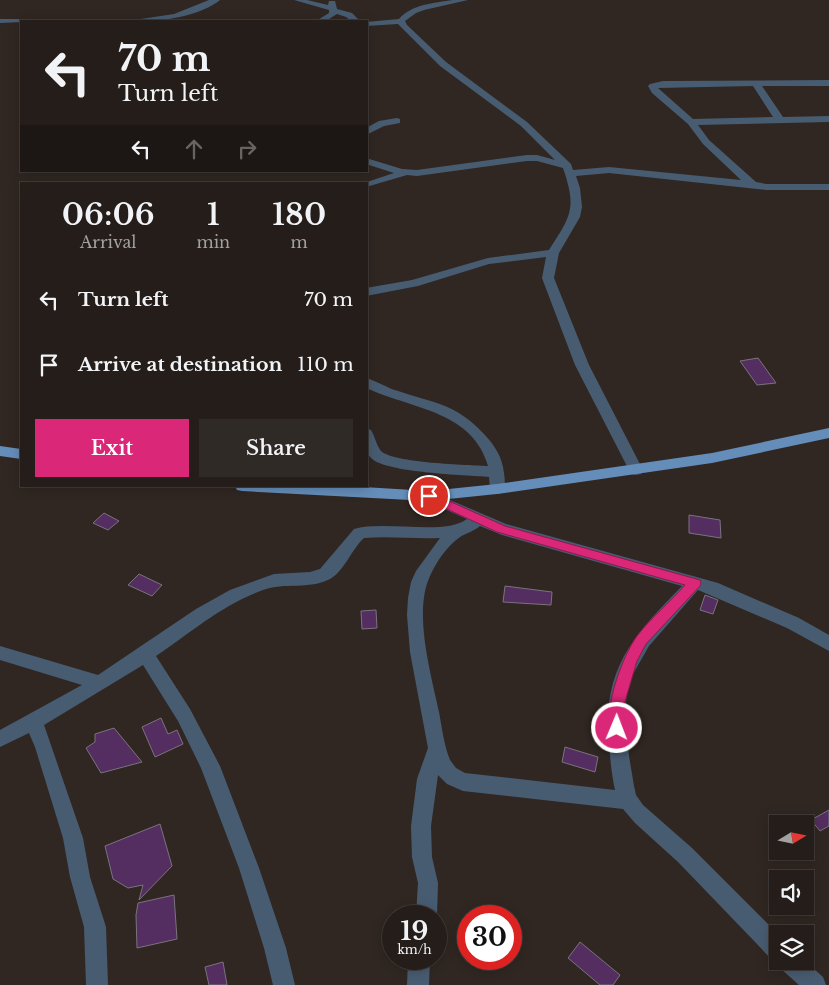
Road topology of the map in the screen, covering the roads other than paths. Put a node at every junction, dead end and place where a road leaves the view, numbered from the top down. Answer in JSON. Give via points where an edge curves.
{"nodes":[{"id":1,"x":216,"y":0,"type":"edge"},
{"id":2,"x":298,"y":0,"type":"edge"},
{"id":3,"x":332,"y":0,"type":"edge"},
{"id":4,"x":464,"y":0,"type":"edge"},
{"id":5,"x":334,"y":10,"type":"junction"},
{"id":6,"x":148,"y":20,"type":"edge"},
{"id":7,"x":322,"y":20,"type":"edge"},
{"id":8,"x":355,"y":20,"type":"edge"},
{"id":9,"x":0,"y":21,"type":"edge"},
{"id":10,"x":20,"y":21,"type":"edge"},
{"id":11,"x":401,"y":21,"type":"junction"},
{"id":12,"x":368,"y":24,"type":"edge"},
{"id":13,"x":755,"y":83,"type":"junction"},
{"id":14,"x":829,"y":83,"type":"edge"},
{"id":15,"x":829,"y":119,"type":"edge"},
{"id":16,"x":780,"y":120,"type":"junction"},
{"id":17,"x":397,"y":121,"type":"dead end"},
{"id":18,"x":691,"y":122,"type":"junction"},
{"id":19,"x":368,"y":131,"type":"edge"},
{"id":20,"x":368,"y":161,"type":"edge"},
{"id":21,"x":569,"y":170,"type":"junction"},
{"id":22,"x":408,"y":173,"type":"junction"},
{"id":23,"x":368,"y":183,"type":"edge"},
{"id":24,"x":752,"y":184,"type":"junction"},
{"id":25,"x":829,"y":187,"type":"edge"},
{"id":26,"x":553,"y":253,"type":"junction"},
{"id":27,"x":368,"y":292,"type":"edge"},
{"id":28,"x":368,"y":383,"type":"edge"},
{"id":29,"x":829,"y":433,"type":"edge"},
{"id":30,"x":368,"y":440,"type":"edge"},
{"id":31,"x":0,"y":451,"type":"edge"},
{"id":32,"x":20,"y":454,"type":"edge"},
{"id":33,"x":636,"y":470,"type":"junction"},
{"id":34,"x":497,"y":472,"type":"junction"},
{"id":35,"x":261,"y":487,"type":"edge"},
{"id":36,"x":497,"y":489,"type":"junction"},
{"id":37,"x":429,"y":496,"type":"junction"},
{"id":38,"x":478,"y":520,"type":"junction"},
{"id":39,"x":457,"y":531,"type":"junction"},
{"id":40,"x":695,"y":583,"type":"junction"},
{"id":41,"x":829,"y":644,"type":"edge"},
{"id":42,"x":0,"y":653,"type":"edge"},
{"id":43,"x":145,"y":654,"type":"junction"},
{"id":44,"x":100,"y":683,"type":"junction"},
{"id":45,"x":34,"y":722,"type":"junction"},
{"id":46,"x":0,"y":739,"type":"edge"},
{"id":47,"x":437,"y":748,"type":"junction"},
{"id":48,"x":628,"y":800,"type":"junction"},
{"id":49,"x":427,"y":905,"type":"edge"},
{"id":50,"x":769,"y":941,"type":"edge"},
{"id":51,"x":419,"y":970,"type":"edge"},
{"id":52,"x":799,"y":970,"type":"edge"},
{"id":53,"x":96,"y":985,"type":"edge"},
{"id":54,"x":284,"y":985,"type":"edge"},
{"id":55,"x":418,"y":985,"type":"edge"},
{"id":56,"x":815,"y":985,"type":"edge"}],
"edges":[{"from":1,"to":6,"type":"street","via":[[176,16]]},
{"from":2,"to":5,"type":"street"},
{"from":3,"to":5,"type":"street"},
{"from":4,"to":11,"type":"street","via":[[425,7]]},
{"from":5,"to":7,"type":"street"},
{"from":5,"to":8,"type":"street"},
{"from":9,"to":10,"type":"street"},
{"from":11,"to":12,"type":"street"},
{"from":11,"to":21,"type":"street","via":[[443,64],[524,124]]},
{"from":13,"to":14,"type":"street"},
{"from":13,"to":16,"type":"street"},
{"from":13,"to":18,"type":"street","via":[[653,86]]},
{"from":15,"to":16,"type":"street"},
{"from":16,"to":18,"type":"street"},
{"from":17,"to":19,"type":"street","via":[[382,123]]},
{"from":18,"to":24,"type":"street","via":[[706,142]]},
{"from":20,"to":22,"type":"street"},
{"from":21,"to":22,"type":"street","via":[[537,158],[528,158]]},
{"from":21,"to":24,"type":"street","via":[[609,170]]},
{"from":21,"to":26,"type":"street","via":[[577,207],[575,217]]},
{"from":22,"to":23,"type":"street"},
{"from":24,"to":25,"type":"street"},
{"from":26,"to":27,"type":"street","via":[[488,261],[414,283]]},
{"from":26,"to":33,"type":"street","via":[[548,278],[560,310],[582,365]]},
{"from":28,"to":34,"type":"street","via":[[380,390],[451,412],[486,443],[494,457]]},
{"from":29,"to":33,"type":"main road","via":[[712,458]]},
{"from":30,"to":34,"type":"street","via":[[376,455],[385,460]]},
{"from":31,"to":32,"type":"main road"},
{"from":33,"to":36,"type":"main road"},
{"from":34,"to":36,"type":"street"},
{"from":35,"to":37,"type":"main road"},
{"from":36,"to":37,"type":"main road"},
{"from":37,"to":38,"type":"street"},
{"from":38,"to":39,"type":"street","via":[[465,530]]},
{"from":38,"to":40,"type":"street"},
{"from":39,"to":43,"type":"street","via":[[360,532],[328,572],[302,580],[275,581],[242,591],[192,620]]},
{"from":39,"to":47,"type":"street","via":[[447,539],[430,564],[420,581],[416,597],[418,648]]},
{"from":40,"to":41,"type":"street","via":[[793,623]]},
{"from":40,"to":48,"type":"street","via":[[641,641],[622,685],[616,711]]},
{"from":42,"to":44,"type":"street"},
{"from":43,"to":44,"type":"street"},
{"from":43,"to":54,"type":"street","via":[[184,715],[210,766],[249,868],[276,948]]},
{"from":44,"to":45,"type":"street"},
{"from":45,"to":46,"type":"street"},
{"from":45,"to":53,"type":"street","via":[[73,838],[80,877],[95,927]]},
{"from":47,"to":48,"type":"street","via":[[448,774],[463,782]]},
{"from":47,"to":49,"type":"street","via":[[427,779],[421,826],[422,858],[428,882]]},
{"from":48,"to":50,"type":"street"},
{"from":51,"to":55,"type":"street"},
{"from":52,"to":56,"type":"street"}]}
